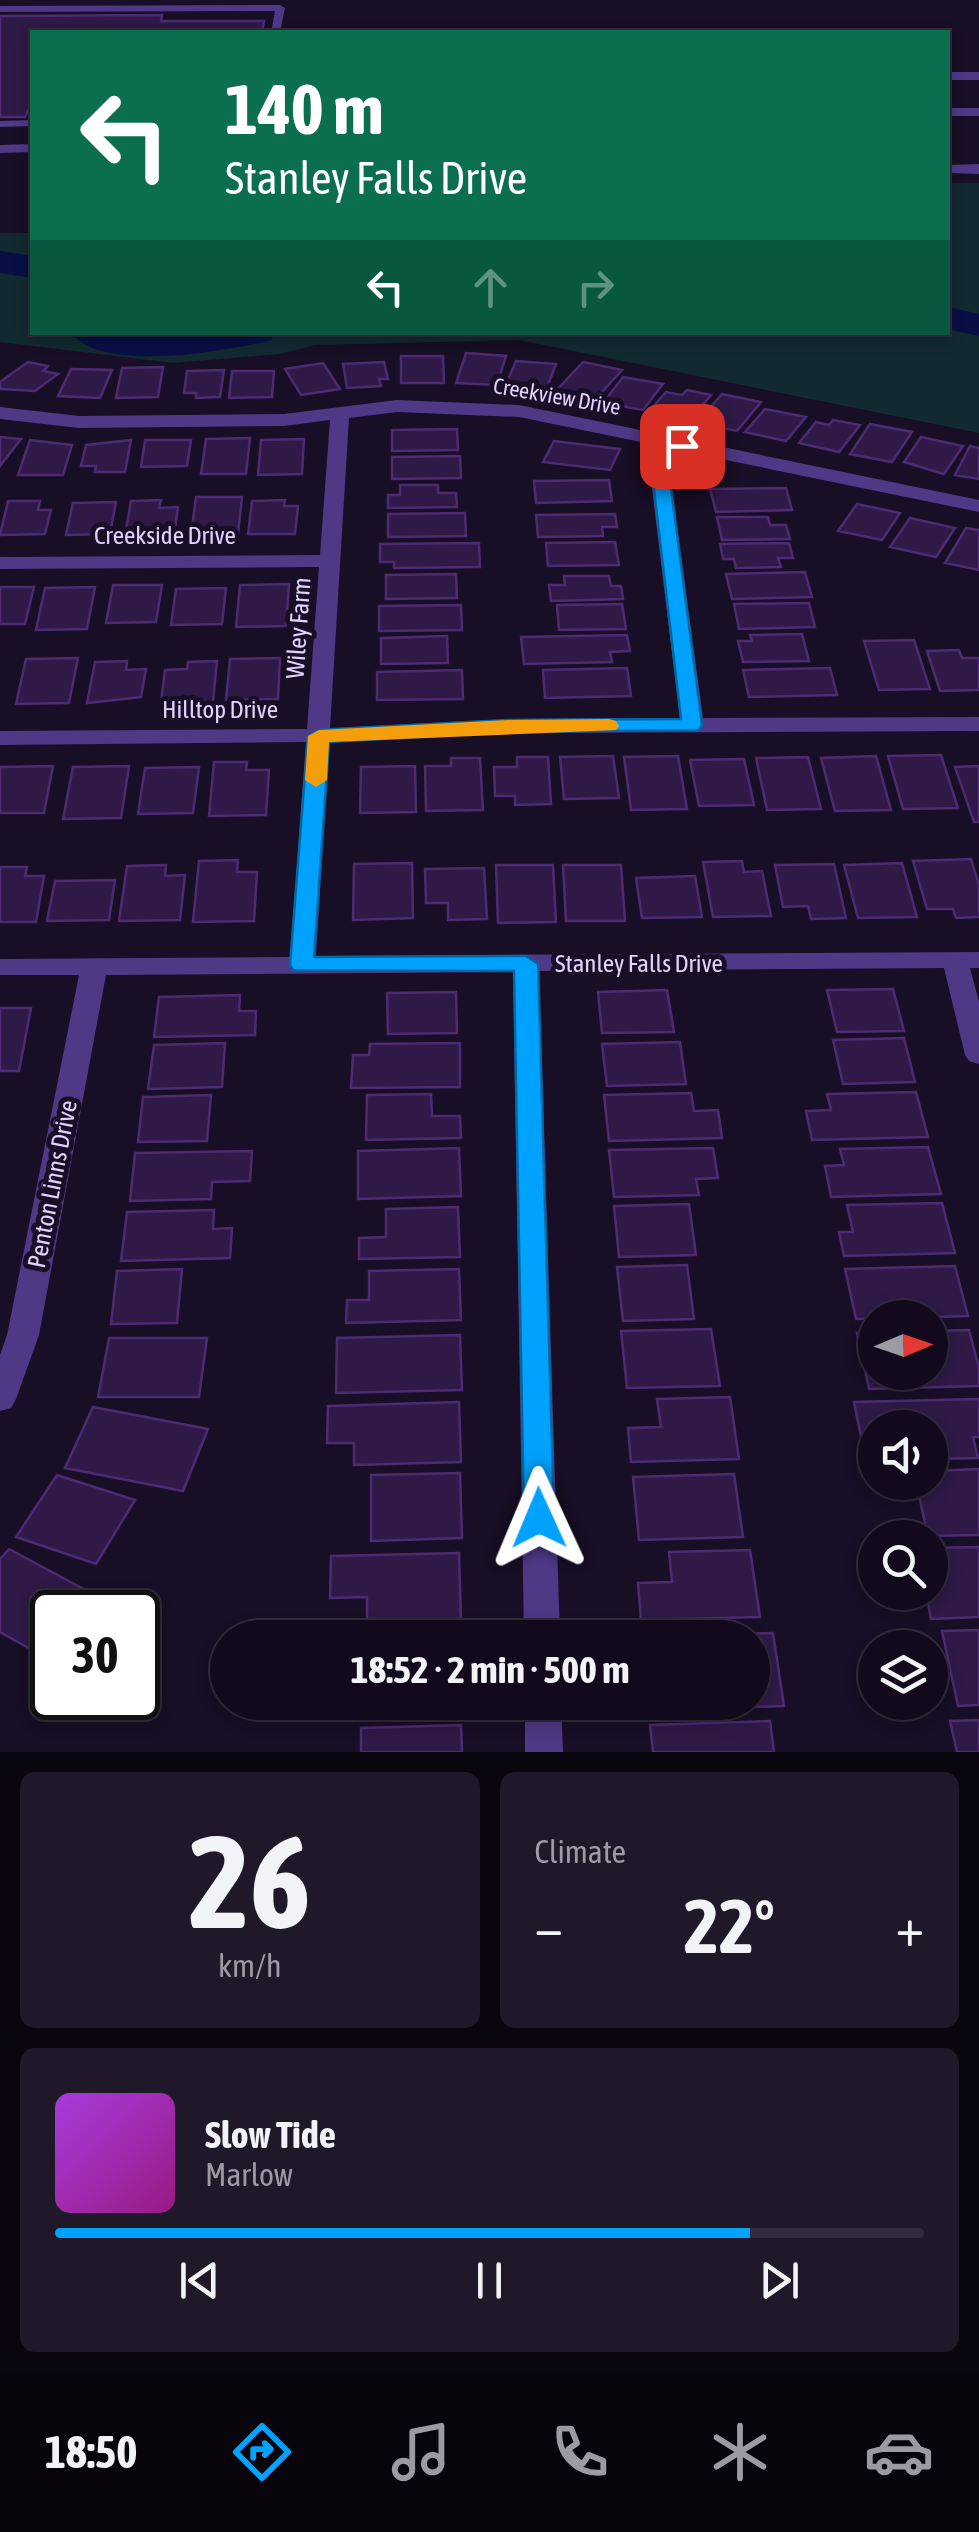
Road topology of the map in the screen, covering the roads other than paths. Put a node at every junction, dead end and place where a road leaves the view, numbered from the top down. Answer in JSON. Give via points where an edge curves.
{"nodes":[{"id":1,"x":238,"y":4,"type":"edge"},
{"id":2,"x":0,"y":9,"type":"edge"},
{"id":3,"x":276,"y":30,"type":"edge"},
{"id":4,"x":950,"y":76,"type":"edge"},
{"id":5,"x":979,"y":76,"type":"edge"},
{"id":6,"x":950,"y":112,"type":"edge"},
{"id":7,"x":979,"y":112,"type":"edge"},
{"id":8,"x":0,"y":124,"type":"edge"},
{"id":9,"x":30,"y":124,"type":"edge"},
{"id":10,"x":0,"y":148,"type":"edge"},
{"id":11,"x":30,"y":148,"type":"edge"},
{"id":12,"x":950,"y":168,"type":"edge"},
{"id":13,"x":979,"y":168,"type":"edge"},
{"id":14,"x":0,"y":413,"type":"edge"},
{"id":15,"x":340,"y":414,"type":"junction"},
{"id":16,"x":682,"y":446,"type":"junction"},
{"id":17,"x":979,"y":506,"type":"edge"},
{"id":18,"x":330,"y":562,"type":"junction"},
{"id":19,"x":0,"y":563,"type":"edge"},
{"id":20,"x":979,"y":724,"type":"edge"},
{"id":21,"x":692,"y":725,"type":"junction"},
{"id":22,"x":319,"y":736,"type":"junction"},
{"id":23,"x":0,"y":738,"type":"edge"},
{"id":24,"x":967,"y":960,"type":"edge"},
{"id":25,"x":526,"y":964,"type":"junction"},
{"id":26,"x":302,"y":965,"type":"junction"},
{"id":27,"x":94,"y":966,"type":"junction"},
{"id":28,"x":0,"y":967,"type":"edge"},
{"id":29,"x":979,"y":1055,"type":"edge"},
{"id":30,"x":0,"y":1399,"type":"edge"},
{"id":31,"x":542,"y":1620,"type":"edge"},
{"id":32,"x":543,"y":1720,"type":"edge"},
{"id":33,"x":544,"y":1752,"type":"edge"}],
"edges":[{"from":1,"to":2,"type":"lane"},
{"from":1,"to":3,"type":"lane","via":[[280,8]]},
{"from":4,"to":5,"type":"street"},
{"from":6,"to":7,"type":"street"},
{"from":8,"to":9,"type":"lane"},
{"from":10,"to":11,"type":"street"},
{"from":12,"to":13,"type":"street"},
{"from":14,"to":15,"type":"street","name":"Creekview Drive","via":[[79,422]]},
{"from":15,"to":16,"type":"street","name":"Creekview Drive","via":[[397,406],[519,411]]},
{"from":15,"to":18,"type":"street","name":"Wiley Farm"},
{"from":16,"to":17,"type":"street","name":"Creekview Drive"},
{"from":16,"to":21,"type":"street","via":[[662,481]]},
{"from":18,"to":19,"type":"street","name":"Creekside Drive"},
{"from":18,"to":22,"type":"street","name":"Wiley Farm"},
{"from":20,"to":21,"type":"street","name":"Hilltop Drive"},
{"from":21,"to":22,"type":"street","name":"Hilltop Drive"},
{"from":22,"to":23,"type":"street","name":"Hilltop Drive"},
{"from":22,"to":26,"type":"street","name":"Wiley Farm"},
{"from":24,"to":25,"type":"street","name":"Stanley Falls Drive"},
{"from":24,"to":29,"type":"street"},
{"from":25,"to":26,"type":"street","name":"Stanley Falls Drive"},
{"from":25,"to":31,"type":"street"},
{"from":26,"to":27,"type":"street","name":"Stanley Falls Drive"},
{"from":27,"to":28,"type":"street","name":"Stanley Falls Drive"},
{"from":27,"to":30,"type":"street","name":"Penton Linns Drive","via":[[23,1336]]},
{"from":32,"to":33,"type":"street"}]}
